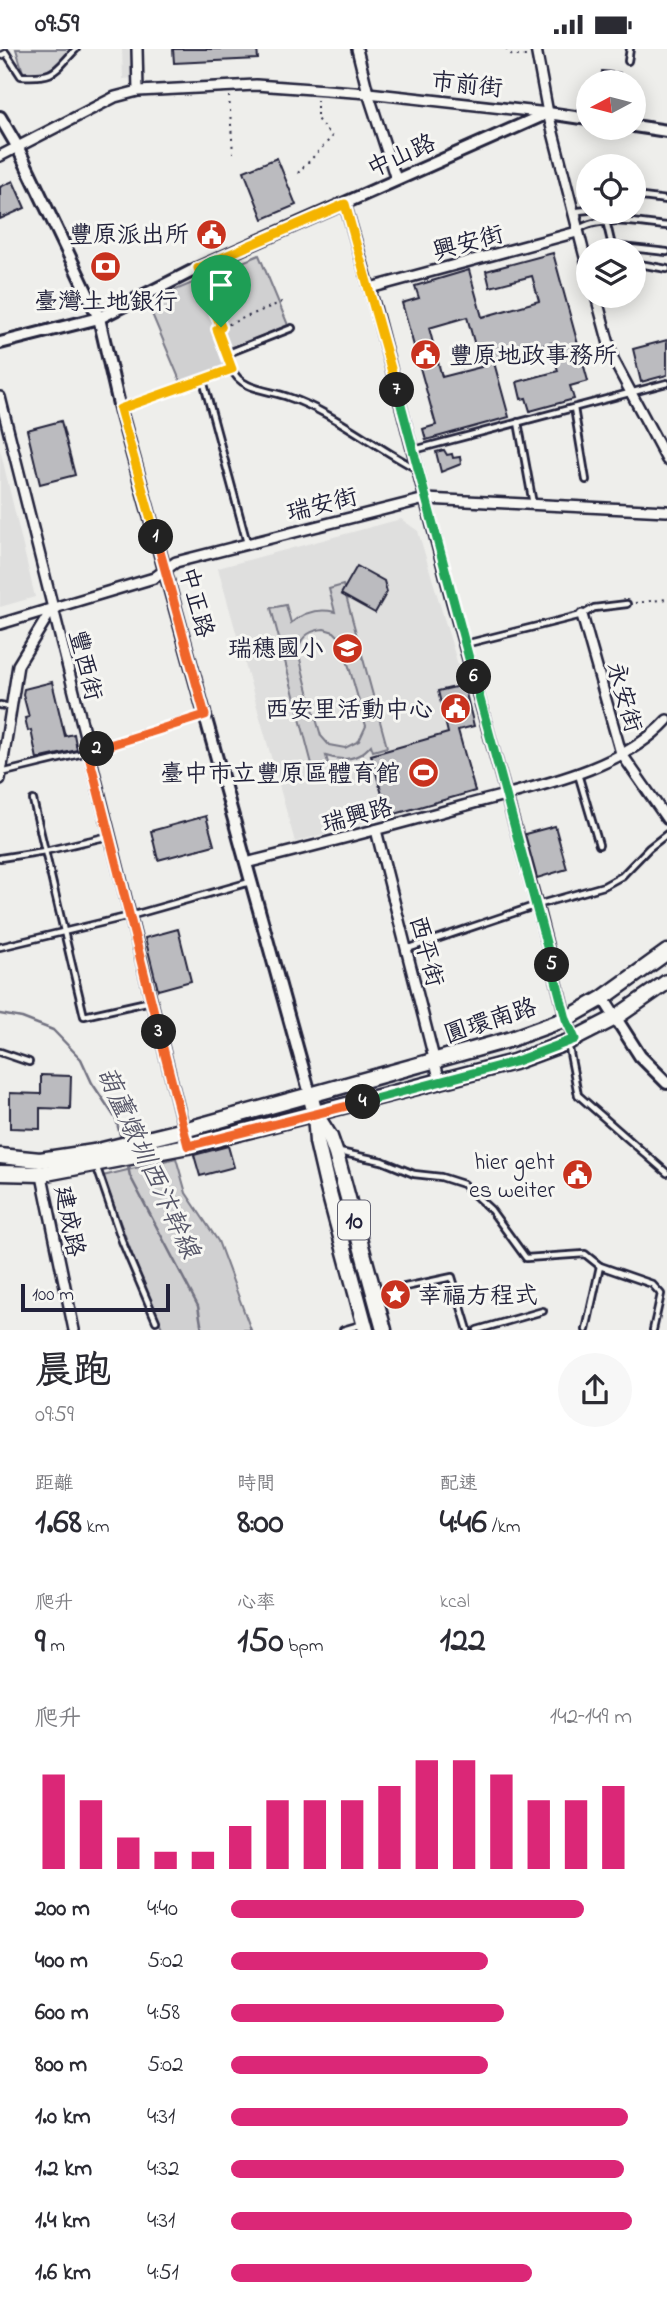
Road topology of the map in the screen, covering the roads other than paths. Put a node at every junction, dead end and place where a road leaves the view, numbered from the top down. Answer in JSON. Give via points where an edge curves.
{"nodes":[{"id":1,"x":76,"y":49,"type":"edge"},
{"id":2,"x":137,"y":49,"type":"edge"},
{"id":3,"x":357,"y":49,"type":"edge"},
{"id":4,"x":629,"y":49,"type":"edge"},
{"id":5,"x":5,"y":51,"type":"edge"},
{"id":6,"x":537,"y":52,"type":"edge"},
{"id":7,"x":0,"y":56,"type":"edge"},
{"id":8,"x":628,"y":61,"type":"dead end"},
{"id":9,"x":138,"y":91,"type":"junction"},
{"id":10,"x":368,"y":93,"type":"junction"},
{"id":11,"x":548,"y":113,"type":"junction"},
{"id":12,"x":0,"y":117,"type":"edge"},
{"id":13,"x":576,"y":117,"type":"edge"},
{"id":14,"x":646,"y":127,"type":"edge"},
{"id":15,"x":667,"y":131,"type":"edge"},
{"id":16,"x":17,"y":146,"type":"junction"},
{"id":17,"x":0,"y":156,"type":"edge"},
{"id":18,"x":396,"y":179,"type":"junction"},
{"id":19,"x":646,"y":197,"type":"edge"},
{"id":20,"x":667,"y":199,"type":"edge"},
{"id":21,"x":345,"y":204,"type":"junction"},
{"id":22,"x":577,"y":224,"type":"edge"},
{"id":23,"x":592,"y":224,"type":"edge"},
{"id":24,"x":607,"y":224,"type":"edge"},
{"id":25,"x":643,"y":224,"type":"edge"},
{"id":26,"x":667,"y":226,"type":"edge"},
{"id":27,"x":577,"y":232,"type":"junction"},
{"id":28,"x":579,"y":238,"type":"edge"},
{"id":29,"x":667,"y":252,"type":"edge"},
{"id":30,"x":646,"y":265,"type":"edge"},
{"id":31,"x":667,"y":269,"type":"edge"},
{"id":32,"x":370,"y":288,"type":"junction"},
{"id":33,"x":599,"y":308,"type":"edge"},
{"id":34,"x":99,"y":319,"type":"junction"},
{"id":35,"x":292,"y":328,"type":"dead end"},
{"id":36,"x":0,"y":343,"type":"edge"},
{"id":37,"x":232,"y":369,"type":"junction"},
{"id":38,"x":203,"y":380,"type":"junction"},
{"id":39,"x":667,"y":383,"type":"edge"},
{"id":40,"x":629,"y":391,"type":"junction"},
{"id":41,"x":0,"y":397,"type":"edge"},
{"id":42,"x":574,"y":408,"type":"junction"},
{"id":43,"x":120,"y":409,"type":"junction"},
{"id":44,"x":519,"y":422,"type":"junction"},
{"id":45,"x":413,"y":451,"type":"junction"},
{"id":46,"x":667,"y":460,"type":"edge"},
{"id":47,"x":417,"y":470,"type":"junction"},
{"id":48,"x":586,"y":479,"type":"dead end"},
{"id":49,"x":425,"y":499,"type":"junction"},
{"id":50,"x":533,"y":505,"type":"junction"},
{"id":51,"x":667,"y":512,"type":"edge"},
{"id":52,"x":247,"y":543,"type":"junction"},
{"id":53,"x":165,"y":570,"type":"junction"},
{"id":54,"x":627,"y":604,"type":"road end"},
{"id":55,"x":52,"y":609,"type":"junction"},
{"id":56,"x":582,"y":615,"type":"junction"},
{"id":57,"x":0,"y":624,"type":"edge"},
{"id":58,"x":464,"y":644,"type":"junction"},
{"id":59,"x":0,"y":705,"type":"edge"},
{"id":60,"x":11,"y":707,"type":"junction"},
{"id":61,"x":205,"y":715,"type":"junction"},
{"id":62,"x":667,"y":720,"type":"edge"},
{"id":63,"x":88,"y":752,"type":"junction"},
{"id":64,"x":621,"y":753,"type":"junction"},
{"id":65,"x":0,"y":773,"type":"edge"},
{"id":66,"x":578,"y":774,"type":"junction"},
{"id":67,"x":0,"y":779,"type":"edge"},
{"id":68,"x":506,"y":794,"type":"junction"},
{"id":69,"x":33,"y":800,"type":"dead end"},
{"id":70,"x":667,"y":819,"type":"edge"},
{"id":71,"x":376,"y":830,"type":"junction"},
{"id":72,"x":667,"y":834,"type":"edge"},
{"id":73,"x":110,"y":836,"type":"junction"},
{"id":74,"x":599,"y":845,"type":"dead end"},
{"id":75,"x":45,"y":851,"type":"junction"},
{"id":76,"x":0,"y":858,"type":"edge"},
{"id":77,"x":246,"y":863,"type":"junction"},
{"id":78,"x":251,"y":881,"type":"junction"},
{"id":79,"x":537,"y":905,"type":"junction"},
{"id":80,"x":130,"y":916,"type":"junction"},
{"id":81,"x":63,"y":931,"type":"junction"},
{"id":82,"x":0,"y":947,"type":"edge"},
{"id":83,"x":407,"y":949,"type":"junction"},
{"id":84,"x":667,"y":952,"type":"edge"},
{"id":85,"x":667,"y":982,"type":"edge"},
{"id":86,"x":603,"y":998,"type":"junction"},
{"id":87,"x":151,"y":1001,"type":"junction"},
{"id":88,"x":615,"y":1018,"type":"junction"},
{"id":89,"x":566,"y":1019,"type":"junction"},
{"id":90,"x":571,"y":1040,"type":"junction"},
{"id":91,"x":0,"y":1052,"type":"edge"},
{"id":92,"x":435,"y":1061,"type":"junction"},
{"id":93,"x":29,"y":1062,"type":"dead end"},
{"id":94,"x":440,"y":1081,"type":"junction"},
{"id":95,"x":667,"y":1083,"type":"edge"},
{"id":96,"x":310,"y":1094,"type":"junction"},
{"id":97,"x":315,"y":1114,"type":"junction"},
{"id":98,"x":184,"y":1130,"type":"junction"},
{"id":99,"x":188,"y":1146,"type":"junction"},
{"id":100,"x":335,"y":1151,"type":"junction"},
{"id":101,"x":0,"y":1156,"type":"edge"},
{"id":102,"x":95,"y":1163,"type":"junction"},
{"id":103,"x":41,"y":1167,"type":"junction"},
{"id":104,"x":0,"y":1173,"type":"edge"},
{"id":105,"x":667,"y":1173,"type":"edge"},
{"id":106,"x":600,"y":1266,"type":"junction"},
{"id":107,"x":374,"y":1294,"type":"junction"},
{"id":108,"x":543,"y":1311,"type":"dead end"},
{"id":109,"x":156,"y":1321,"type":"dead end"},
{"id":110,"x":365,"y":1327,"type":"edge"},
{"id":111,"x":74,"y":1330,"type":"edge"},
{"id":112,"x":343,"y":1330,"type":"edge"},
{"id":113,"x":384,"y":1330,"type":"edge"},
{"id":114,"x":468,"y":1330,"type":"edge"},
{"id":115,"x":477,"y":1330,"type":"edge"},
{"id":116,"x":586,"y":1330,"type":"edge"},
{"id":117,"x":653,"y":1330,"type":"edge"}],
"edges":[{"from":1,"to":5,"type":"lane","via":[[57,71],[37,77],[21,76]]},
{"from":2,"to":9,"type":"street"},
{"from":3,"to":10,"type":"street"},
{"from":4,"to":8,"type":"lane"},
{"from":5,"to":7,"type":"lane"},
{"from":6,"to":11,"type":"street"},
{"from":9,"to":10,"type":"street","name":"市前街","via":[[256,85]]},
{"from":9,"to":16,"type":"street","name":"市前街","via":[[115,97]]},
{"from":10,"to":11,"type":"street","name":"市前街"},
{"from":10,"to":18,"type":"street"},
{"from":11,"to":13,"type":"street"},
{"from":11,"to":18,"type":"street","name":"中山路"},
{"from":11,"to":27,"type":"street"},
{"from":12,"to":16,"type":"street","name":"中正路"},
{"from":14,"to":15,"type":"street"},
{"from":16,"to":17,"type":"street","name":"市前街"},
{"from":16,"to":34,"type":"street","name":"中正路"},
{"from":18,"to":21,"type":"street","name":"中山路"},
{"from":19,"to":20,"type":"lane"},
{"from":21,"to":32,"type":"street"},
{"from":21,"to":34,"type":"street","name":"中山路","via":[[198,268]]},
{"from":22,"to":27,"type":"lane"},
{"from":23,"to":27,"type":"lane"},
{"from":24,"to":29,"type":"lane","via":[[612,246]]},
{"from":25,"to":26,"type":"lane"},
{"from":27,"to":28,"type":"street"},
{"from":27,"to":32,"type":"street","name":"興安街"},
{"from":30,"to":31,"type":"lane"},
{"from":32,"to":45,"type":"street"},
{"from":33,"to":40,"type":"street","via":[[613,359]]},
{"from":34,"to":36,"type":"street","name":"中山路"},
{"from":34,"to":43,"type":"street","name":"中正路"},
{"from":35,"to":37,"type":"lane","via":[[226,354]]},
{"from":37,"to":38,"type":"lane"},
{"from":37,"to":47,"type":"lane","via":[[235,378],[322,412]]},
{"from":38,"to":43,"type":"lane"},
{"from":38,"to":52,"type":"lane"},
{"from":39,"to":40,"type":"lane"},
{"from":40,"to":42,"type":"lane"},
{"from":40,"to":46,"type":"street"},
{"from":41,"to":55,"type":"street","name":"豐西街"},
{"from":42,"to":44,"type":"lane"},
{"from":42,"to":48,"type":"lane"},
{"from":43,"to":53,"type":"street","name":"中正路"},
{"from":44,"to":45,"type":"lane"},
{"from":44,"to":50,"type":"lane"},
{"from":45,"to":47,"type":"street"},
{"from":47,"to":49,"type":"street"},
{"from":49,"to":50,"type":"street","name":"瑞安街"},
{"from":49,"to":52,"type":"street","name":"瑞安街"},
{"from":49,"to":58,"type":"street"},
{"from":50,"to":51,"type":"street","name":"瑞安街"},
{"from":52,"to":53,"type":"street","name":"瑞安街","via":[[176,562]]},
{"from":53,"to":55,"type":"street","name":"瑞安街","via":[[154,578]]},
{"from":53,"to":61,"type":"street","name":"中正路"},
{"from":54,"to":56,"type":"lane","via":[[594,608]]},
{"from":55,"to":57,"type":"street","name":"瑞安街"},
{"from":55,"to":60,"type":"street","via":[[18,665]]},
{"from":55,"to":63,"type":"street","name":"豐西街"},
{"from":56,"to":58,"type":"lane"},
{"from":56,"to":64,"type":"street","name":"永安街"},
{"from":58,"to":68,"type":"street"},
{"from":59,"to":60,"type":"lane"},
{"from":60,"to":65,"type":"street"},
{"from":61,"to":63,"type":"lane"},
{"from":61,"to":77,"type":"street","name":"中正路"},
{"from":62,"to":64,"type":"street","name":"瑞興路","via":[[654,734]]},
{"from":63,"to":65,"type":"lane"},
{"from":63,"to":73,"type":"street","name":"豐西街"},
{"from":64,"to":66,"type":"street","name":"瑞興路"},
{"from":64,"to":70,"type":"street","name":"永安街"},
{"from":65,"to":67,"type":"street"},
{"from":66,"to":68,"type":"street","name":"瑞興路"},
{"from":66,"to":74,"type":"lane"},
{"from":68,"to":71,"type":"street","name":"瑞興路"},
{"from":68,"to":79,"type":"street"},
{"from":69,"to":75,"type":"lane"},
{"from":71,"to":77,"type":"street","name":"瑞興路"},
{"from":71,"to":83,"type":"street","name":"西平街"},
{"from":72,"to":79,"type":"lane","via":[[610,883]]},
{"from":73,"to":75,"type":"lane"},
{"from":73,"to":80,"type":"street","name":"豐西街"},
{"from":75,"to":76,"type":"lane"},
{"from":75,"to":81,"type":"lane"},
{"from":77,"to":78,"type":"street","name":"中正路"},
{"from":78,"to":80,"type":"lane"},
{"from":78,"to":96,"type":"street","name":"中正路"},
{"from":79,"to":83,"type":"lane"},
{"from":79,"to":89,"type":"street"},
{"from":80,"to":81,"type":"lane"},
{"from":80,"to":87,"type":"street","name":"豐西街"},
{"from":81,"to":82,"type":"lane"},
{"from":81,"to":87,"type":"lane","via":[[84,1016]]},
{"from":83,"to":92,"type":"street","name":"西平街"},
{"from":84,"to":86,"type":"main road","name":"圓環南路"},
{"from":85,"to":88,"type":"main road","name":"圓環南路"},
{"from":86,"to":88,"type":"street"},
{"from":86,"to":89,"type":"main road","name":"圓環南路"},
{"from":87,"to":98,"type":"street","name":"豐西街"},
{"from":88,"to":90,"type":"main road","name":"圓環南路"},
{"from":88,"to":95,"type":"street","via":[[640,1056]]},
{"from":89,"to":90,"type":"street"},
{"from":89,"to":92,"type":"main road","name":"圓環南路"},
{"from":90,"to":94,"type":"main road","name":"圓環南路","via":[[514,1062]]},
{"from":90,"to":105,"type":"lane","via":[[578,1095]]},
{"from":91,"to":93,"type":"lane"},
{"from":92,"to":94,"type":"street","name":"西平街"},
{"from":92,"to":96,"type":"main road","name":"圓環南路"},
{"from":94,"to":97,"type":"main road","name":"圓環南路"},
{"from":96,"to":97,"type":"main road","name":"中正路","number":"10"},
{"from":96,"to":98,"type":"main road","name":"圓環南路"},
{"from":97,"to":99,"type":"main road","name":"圓環南路"},
{"from":97,"to":100,"type":"main road","name":"中正路","number":"10"},
{"from":97,"to":110,"type":"main road","name":"中正路","number":"10","via":[[327,1185]]},
{"from":98,"to":99,"type":"street","name":"豐西街"},
{"from":98,"to":103,"type":"main road","name":"圓環南路"},
{"from":99,"to":102,"type":"main road","name":"圓環南路"},
{"from":100,"to":106,"type":"lane","via":[[463,1184],[491,1210],[526,1258],[585,1254]]},
{"from":100,"to":107,"type":"main road","name":"中正路","number":"10"},
{"from":101,"to":103,"type":"main road"},
{"from":102,"to":103,"type":"main road","name":"圓環南路"},
{"from":102,"to":109,"type":"lane"},
{"from":103,"to":104,"type":"main road"},
{"from":103,"to":111,"type":"street","name":"建成路"},
{"from":106,"to":116,"type":"lane"},
{"from":106,"to":117,"type":"lane","via":[[652,1284],[661,1294]]},
{"from":107,"to":113,"type":"main road","name":"中正路","number":"10"},
{"from":107,"to":114,"type":"lane","via":[[452,1277]]},
{"from":108,"to":115,"type":"lane"},
{"from":110,"to":112,"type":"lane"}]}
